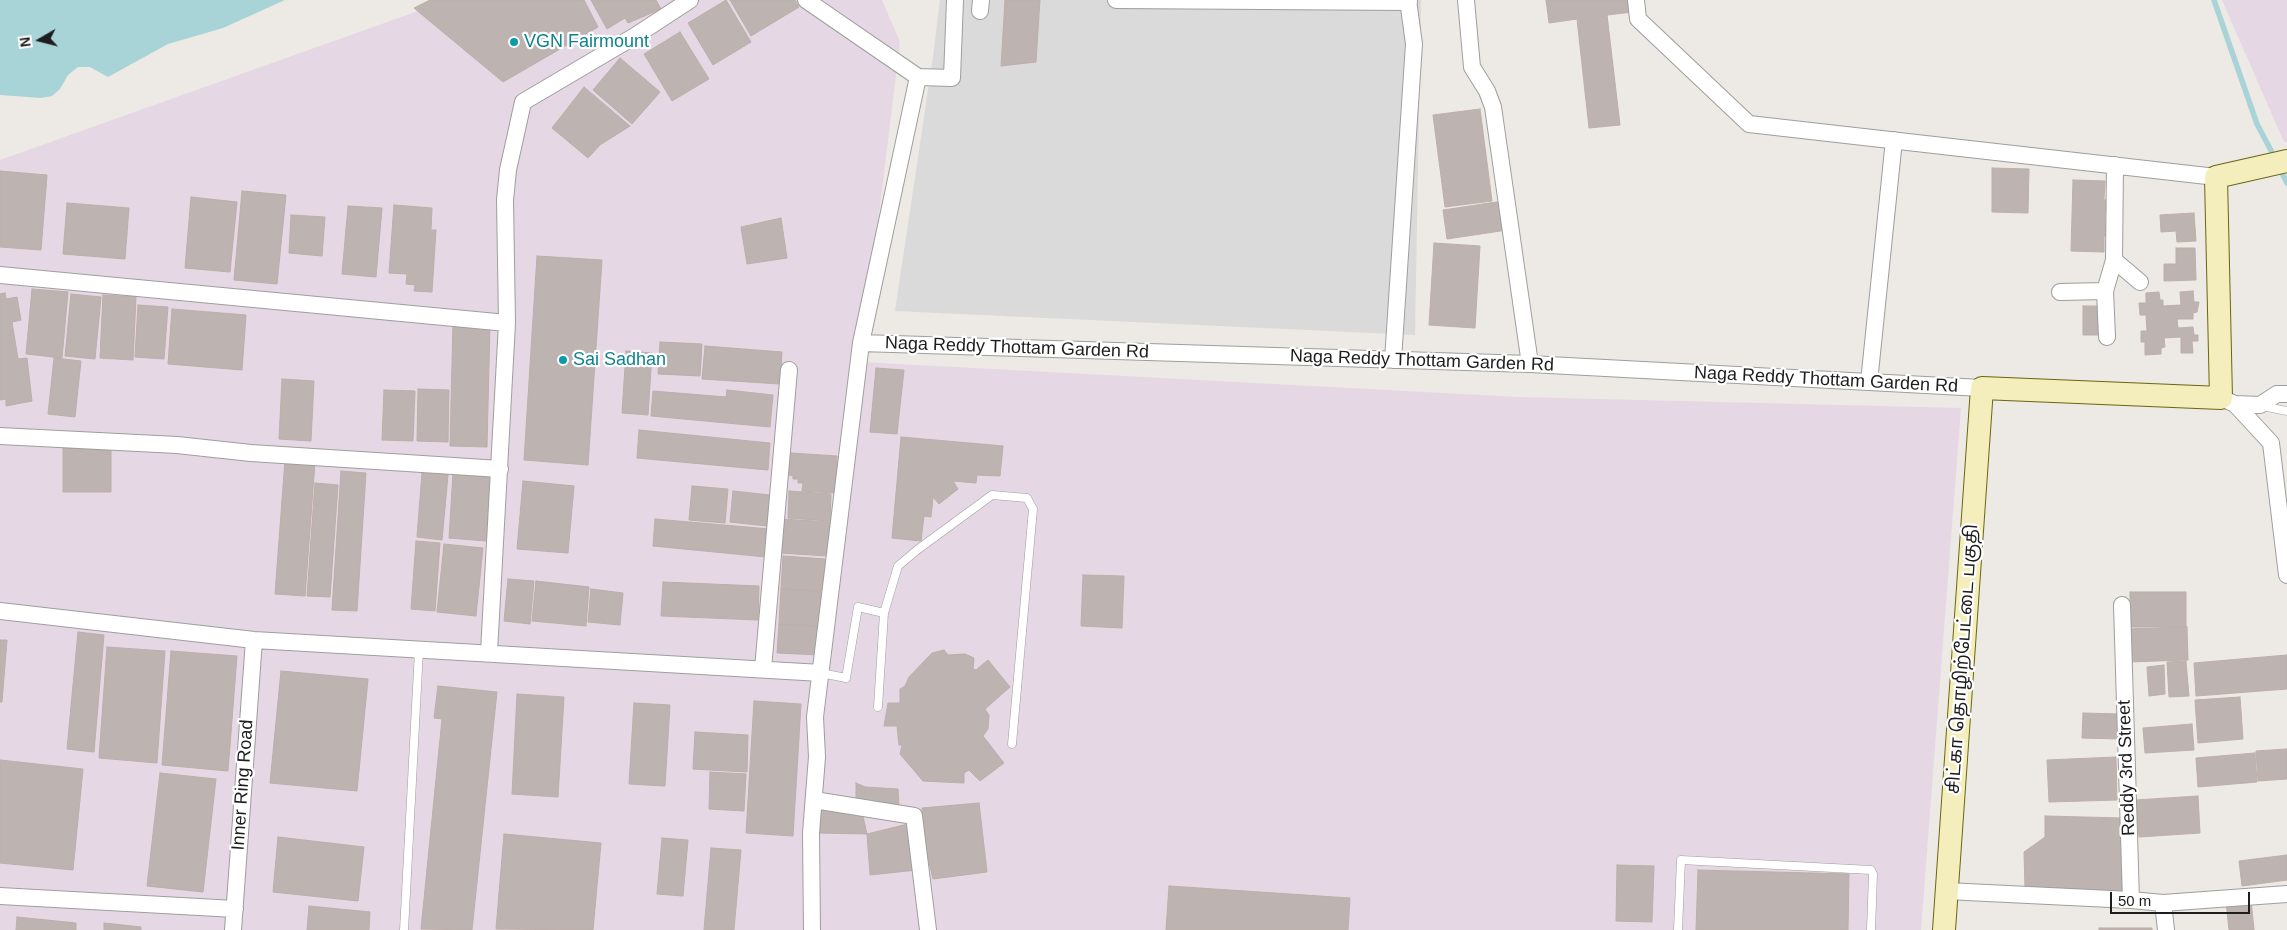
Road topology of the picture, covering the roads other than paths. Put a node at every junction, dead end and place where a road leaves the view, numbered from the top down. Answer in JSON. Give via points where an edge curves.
{"nodes":[{"id":1,"x":690,"y":0,"type":"edge"},
{"id":2,"x":806,"y":0,"type":"edge"},
{"id":3,"x":955,"y":0,"type":"edge"},
{"id":4,"x":1116,"y":0,"type":"edge"},
{"id":5,"x":1466,"y":0,"type":"edge"},
{"id":6,"x":1636,"y":0,"type":"edge"},
{"id":7,"x":1215,"y":1,"type":"edge"},
{"id":8,"x":1299,"y":1,"type":"edge"},
{"id":9,"x":1408,"y":1,"type":"edge"},
{"id":10,"x":918,"y":77,"type":"junction"},
{"id":11,"x":1894,"y":140,"type":"junction"},
{"id":12,"x":2287,"y":161,"type":"edge"},
{"id":13,"x":2115,"y":165,"type":"junction"},
{"id":14,"x":2216,"y":176,"type":"junction"},
{"id":15,"x":2114,"y":260,"type":"junction"},
{"id":16,"x":0,"y":275,"type":"edge"},
{"id":17,"x":2140,"y":282,"type":"dead end"},
{"id":18,"x":2105,"y":291,"type":"junction"},
{"id":19,"x":2060,"y":292,"type":"dead end"},
{"id":20,"x":507,"y":323,"type":"junction"},
{"id":21,"x":2107,"y":337,"type":"dead end"},
{"id":22,"x":861,"y":343,"type":"junction"},
{"id":23,"x":1393,"y":360,"type":"junction"},
{"id":24,"x":1530,"y":364,"type":"junction"},
{"id":25,"x":790,"y":370,"type":"dead end"},
{"id":26,"x":1868,"y":382,"type":"junction"},
{"id":27,"x":1982,"y":388,"type":"junction"},
{"id":28,"x":2287,"y":394,"type":"edge"},
{"id":29,"x":2228,"y":401,"type":"junction"},
{"id":30,"x":2260,"y":405,"type":"junction"},
{"id":31,"x":2287,"y":411,"type":"edge"},
{"id":32,"x":0,"y":436,"type":"edge"},
{"id":33,"x":500,"y":469,"type":"junction"},
{"id":34,"x":2287,"y":575,"type":"edge"},
{"id":35,"x":2122,"y":605,"type":"dead end"},
{"id":36,"x":0,"y":611,"type":"edge"},
{"id":37,"x":884,"y":614,"type":"junction"},
{"id":38,"x":254,"y":640,"type":"junction"},
{"id":39,"x":418,"y":650,"type":"junction"},
{"id":40,"x":488,"y":652,"type":"junction"},
{"id":41,"x":763,"y":669,"type":"junction"},
{"id":42,"x":820,"y":673,"type":"junction"},
{"id":43,"x":878,"y":707,"type":"dead end"},
{"id":44,"x":1012,"y":744,"type":"dead end"},
{"id":45,"x":814,"y":800,"type":"junction"},
{"id":46,"x":1946,"y":891,"type":"junction"},
{"id":47,"x":2287,"y":894,"type":"edge"},
{"id":48,"x":0,"y":896,"type":"edge"},
{"id":49,"x":2131,"y":900,"type":"junction"},
{"id":50,"x":2163,"y":903,"type":"junction"},
{"id":51,"x":235,"y":909,"type":"junction"},
{"id":52,"x":233,"y":930,"type":"edge"},
{"id":53,"x":404,"y":930,"type":"edge"},
{"id":54,"x":812,"y":930,"type":"edge"},
{"id":55,"x":928,"y":930,"type":"edge"},
{"id":56,"x":1678,"y":930,"type":"edge"},
{"id":57,"x":1871,"y":930,"type":"edge"},
{"id":58,"x":1944,"y":930,"type":"edge"},
{"id":59,"x":2166,"y":930,"type":"edge"}],
"edges":[{"from":1,"to":20,"type":"street","via":[[523,102],[505,200]]},
{"from":2,"to":10,"type":"street"},
{"from":3,"to":10,"type":"street","via":[[952,78]]},
{"from":4,"to":7,"type":"street"},
{"from":5,"to":24,"type":"street","via":[[1472,67],[1493,107]]},
{"from":6,"to":11,"type":"street","via":[[1638,19],[1749,124]]},
{"from":7,"to":8,"type":"street"},
{"from":8,"to":9,"type":"street"},
{"from":9,"to":23,"type":"street","via":[[1414,44]]},
{"from":10,"to":22,"type":"street"},
{"from":11,"to":13,"type":"street"},
{"from":11,"to":26,"type":"street"},
{"from":12,"to":14,"type":"street"},
{"from":13,"to":14,"type":"street"},
{"from":13,"to":15,"type":"street"},
{"from":14,"to":29,"type":"street"},
{"from":15,"to":17,"type":"street"},
{"from":15,"to":18,"type":"street"},
{"from":16,"to":20,"type":"street"},
{"from":18,"to":19,"type":"street"},
{"from":18,"to":21,"type":"street"},
{"from":20,"to":33,"type":"street"},
{"from":22,"to":23,"type":"street","name":"Naga Reddy Thottam Garden Rd"},
{"from":22,"to":42,"type":"street"},
{"from":23,"to":24,"type":"street","name":"Naga Reddy Thottam Garden Rd"},
{"from":24,"to":26,"type":"street","name":"Naga Reddy Thottam Garden Rd"},
{"from":25,"to":41,"type":"street"},
{"from":26,"to":27,"type":"street","name":"Naga Reddy Thottam Garden Rd"},
{"from":27,"to":29,"type":"street"},
{"from":27,"to":46,"type":"street","name":"சிட்கா தொழிற்பேட்டை பகுதி"},
{"from":28,"to":30,"type":"street","via":[[2277,394]]},
{"from":29,"to":30,"type":"street"},
{"from":29,"to":34,"type":"street","via":[[2272,443]]},
{"from":30,"to":31,"type":"lane"},
{"from":32,"to":33,"type":"street","via":[[177,445]]},
{"from":33,"to":40,"type":"street"},
{"from":35,"to":49,"type":"street","name":"Reddy 3rd Street"},
{"from":36,"to":38,"type":"street"},
{"from":37,"to":42,"type":"lane","via":[[858,607],[846,678]]},
{"from":37,"to":43,"type":"lane"},
{"from":37,"to":44,"type":"lane","via":[[898,566],[917,550],[992,495],[1027,498],[1033,509]]},
{"from":38,"to":39,"type":"street"},
{"from":38,"to":51,"type":"street","name":"Inner Ring Road"},
{"from":39,"to":40,"type":"street"},
{"from":39,"to":53,"type":"lane"},
{"from":40,"to":41,"type":"street"},
{"from":41,"to":42,"type":"street"},
{"from":42,"to":45,"type":"street","via":[[815,717]]},
{"from":45,"to":54,"type":"street"},
{"from":45,"to":55,"type":"street","via":[[914,816]]},
{"from":46,"to":49,"type":"street"},
{"from":46,"to":58,"type":"street","name":"சிட்கா தொழிற்பேட்டை பகுதி"},
{"from":47,"to":50,"type":"street"},
{"from":48,"to":51,"type":"street"},
{"from":49,"to":50,"type":"street"},
{"from":50,"to":59,"type":"street"},
{"from":51,"to":52,"type":"street","name":"Inner Ring Road"},
{"from":56,"to":57,"type":"lane","via":[[1681,860],[1871,870]]}]}
